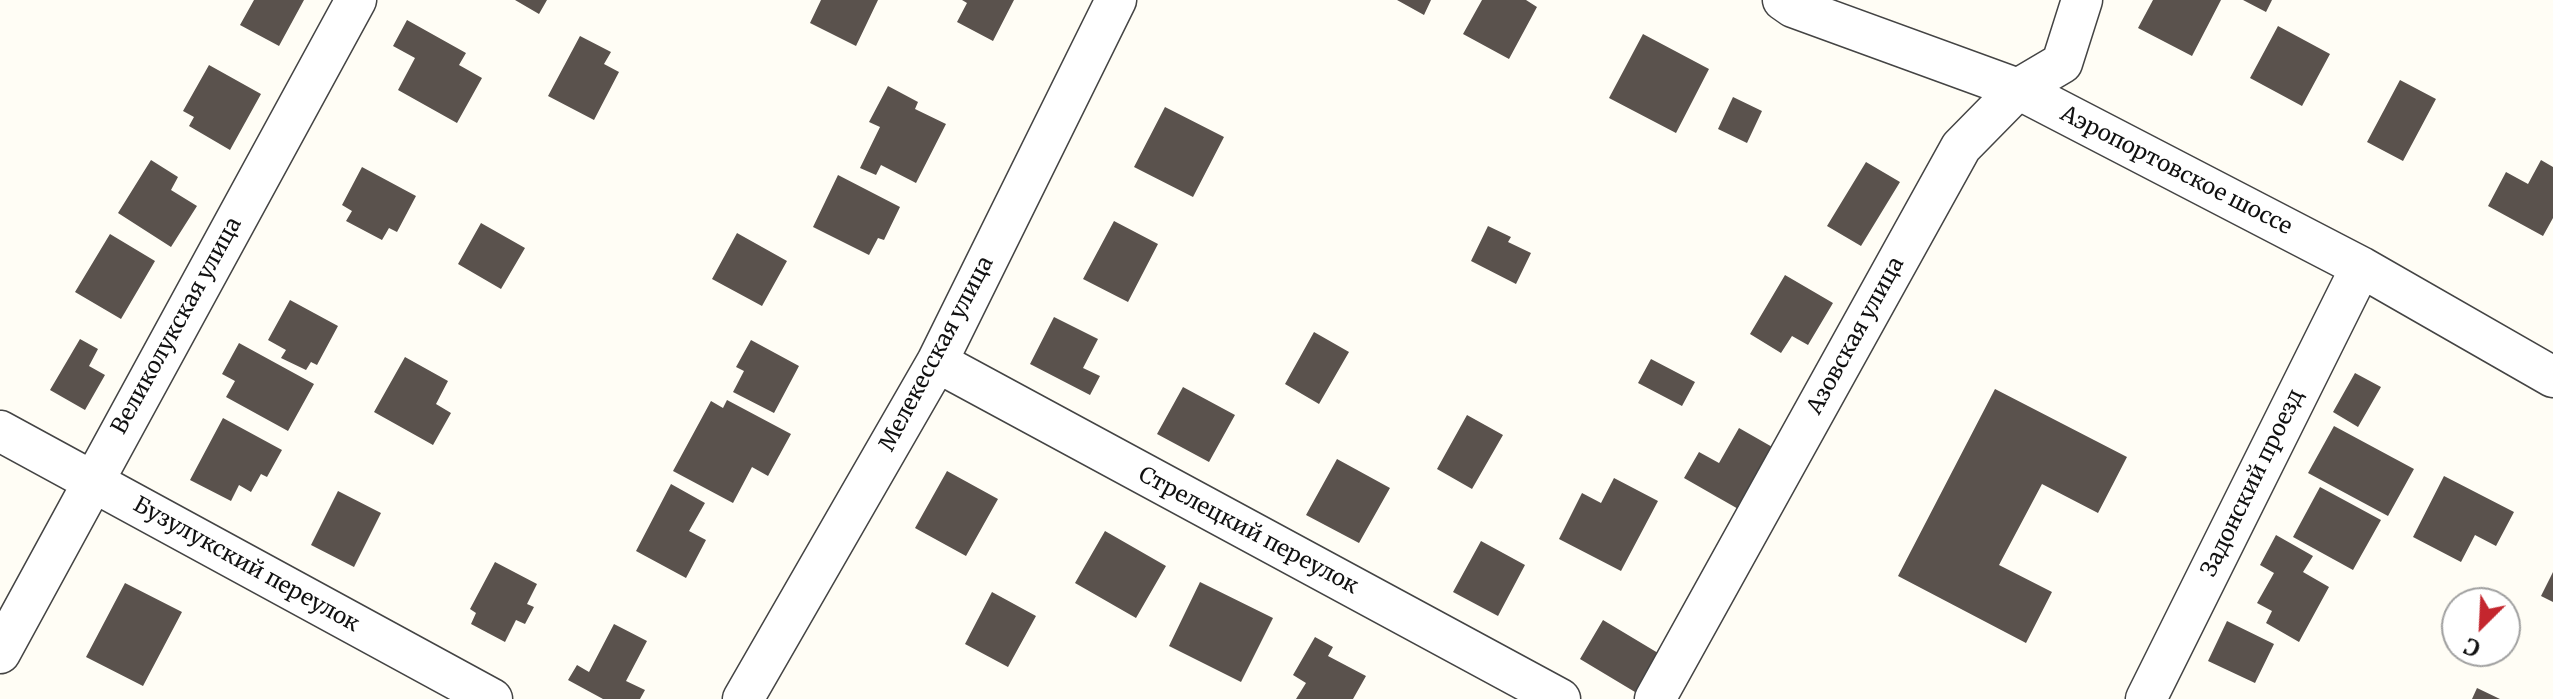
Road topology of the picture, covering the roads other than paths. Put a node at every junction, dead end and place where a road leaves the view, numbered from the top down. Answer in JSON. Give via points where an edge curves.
{"nodes":[{"id":1,"x":356,"y":0,"type":"edge"},
{"id":2,"x":1116,"y":0,"type":"edge"},
{"id":3,"x":1783,"y":0,"type":"edge"},
{"id":4,"x":2082,"y":0,"type":"edge"},
{"id":5,"x":2018,"y":89,"type":"junction"},
{"id":6,"x":2361,"y":267,"type":"junction"},
{"id":7,"x":937,"y":362,"type":"junction"},
{"id":8,"x":2553,"y":377,"type":"edge"},
{"id":9,"x":0,"y":431,"type":"edge"},
{"id":10,"x":92,"y":481,"type":"junction"},
{"id":11,"x":0,"y":653,"type":"edge"},
{"id":12,"x":492,"y":699,"type":"edge"},
{"id":13,"x":743,"y":699,"type":"edge"},
{"id":14,"x":1560,"y":699,"type":"edge"},
{"id":15,"x":1655,"y":699,"type":"edge"},
{"id":16,"x":2146,"y":699,"type":"edge"}],
"edges":[{"from":1,"to":10,"type":"street","name":"Великолукская улица"},
{"from":2,"to":7,"type":"street","name":"Мелекесская улица"},
{"from":3,"to":5,"type":"street","name":"Аэропортовское шоссе"},
{"from":4,"to":5,"type":"street","name":"Азовская улица","via":[[2062,63]]},
{"from":5,"to":6,"type":"street","name":"Аэропортовское шоссе"},
{"from":5,"to":15,"type":"street","name":"Азовская улица","via":[[1961,147]]},
{"from":6,"to":8,"type":"street","name":"Аэропортовское шоссе"},
{"from":6,"to":16,"type":"street","name":"Задонский проезд"},
{"from":7,"to":13,"type":"street","name":"Мелекесская улица"},
{"from":7,"to":14,"type":"street","name":"Стрелецкий переулок"},
{"from":9,"to":10,"type":"street","name":"Бузулукский переулок"},
{"from":10,"to":11,"type":"street","name":"Великолукская улица"},
{"from":10,"to":12,"type":"street","name":"Бузулукский переулок"}]}
